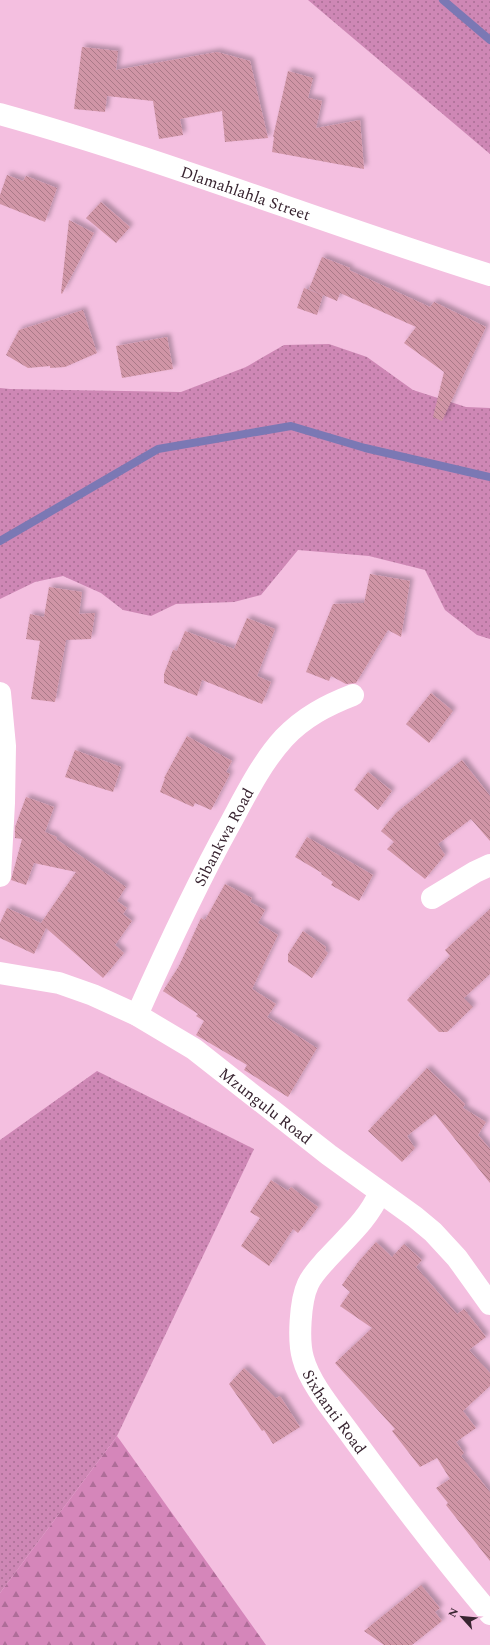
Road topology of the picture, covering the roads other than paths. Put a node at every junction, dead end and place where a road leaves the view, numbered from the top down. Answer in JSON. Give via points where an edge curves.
{"nodes":[{"id":1,"x":0,"y":114,"type":"edge"},
{"id":2,"x":490,"y":275,"type":"edge"},
{"id":3,"x":0,"y":693,"type":"edge"},
{"id":4,"x":353,"y":695,"type":"dead end"},
{"id":5,"x":490,"y":865,"type":"edge"},
{"id":6,"x":0,"y":876,"type":"edge"},
{"id":7,"x":432,"y":898,"type":"dead end"},
{"id":8,"x":0,"y":973,"type":"edge"},
{"id":9,"x":137,"y":1015,"type":"junction"},
{"id":10,"x":380,"y":1192,"type":"junction"},
{"id":11,"x":490,"y":1304,"type":"edge"},
{"id":12,"x":490,"y":1614,"type":"edge"}],
"edges":[{"from":1,"to":2,"type":"street","name":"Dlamahlahla Street","via":[[54,129],[316,216],[406,249]]},
{"from":3,"to":6,"type":"street","via":[[5,746]]},
{"from":4,"to":9,"type":"street","name":"Sibankwa Road","via":[[325,706],[301,722],[284,738],[266,762],[203,872]]},
{"from":5,"to":7,"type":"street"},
{"from":8,"to":9,"type":"street","name":"Mzungulu Road","via":[[59,983]]},
{"from":9,"to":10,"type":"street","name":"Mzungulu Road","via":[[194,1049]]},
{"from":10,"to":11,"type":"street","name":"Mzungulu Road","via":[[433,1232],[457,1258]]},
{"from":10,"to":12,"type":"street","name":"Sixhanti Road","via":[[363,1221],[328,1258],[308,1284],[302,1308],[300,1334],[303,1359],[315,1384],[376,1470]]}]}
